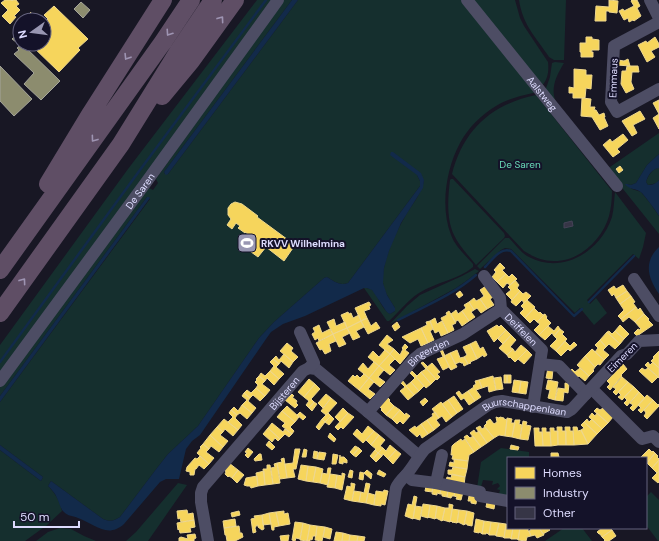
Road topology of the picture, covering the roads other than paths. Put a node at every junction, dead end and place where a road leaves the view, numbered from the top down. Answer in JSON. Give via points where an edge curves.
{"nodes":[{"id":1,"x":163,"y":0,"type":"edge"},
{"id":2,"x":191,"y":0,"type":"edge"},
{"id":3,"x":213,"y":0,"type":"edge"},
{"id":4,"x":235,"y":0,"type":"edge"},
{"id":5,"x":278,"y":0,"type":"edge"},
{"id":6,"x":467,"y":0,"type":"edge"},
{"id":7,"x":650,"y":0,"type":"edge"},
{"id":8,"x":659,"y":18,"type":"edge"},
{"id":9,"x":659,"y":22,"type":"edge"},
{"id":10,"x":659,"y":89,"type":"edge"},
{"id":11,"x":121,"y":144,"type":"junction"},
{"id":12,"x":617,"y":186,"type":"dead end"},
{"id":13,"x":0,"y":265,"type":"edge"},
{"id":14,"x":0,"y":270,"type":"edge"},
{"id":15,"x":484,"y":276,"type":"dead end"},
{"id":16,"x":634,"y":279,"type":"dead end"},
{"id":17,"x":501,"y":309,"type":"junction"},
{"id":18,"x":0,"y":313,"type":"edge"},
{"id":19,"x":659,"y":316,"type":"edge"},
{"id":20,"x":300,"y":332,"type":"dead end"},
{"id":21,"x":659,"y":340,"type":"edge"},
{"id":22,"x":540,"y":364,"type":"junction"},
{"id":23,"x":309,"y":368,"type":"junction"},
{"id":24,"x":0,"y":381,"type":"edge"},
{"id":25,"x":589,"y":391,"type":"junction"},
{"id":26,"x":533,"y":407,"type":"junction"},
{"id":27,"x":368,"y":412,"type":"junction"},
{"id":28,"x":659,"y":442,"type":"edge"},
{"id":29,"x":442,"y":455,"type":"dead end"},
{"id":30,"x":419,"y":456,"type":"junction"},
{"id":31,"x":406,"y":475,"type":"junction"},
{"id":32,"x":436,"y":483,"type":"junction"},
{"id":33,"x":507,"y":501,"type":"edge"},
{"id":34,"x":208,"y":541,"type":"edge"},
{"id":35,"x":388,"y":541,"type":"edge"}],
"edges":[{"from":1,"to":13,"type":"highway","one_way":true,"via":[[91,113]]},
{"from":2,"to":14,"type":"highway","one_way":true},
{"from":3,"to":11,"type":"highway"},
{"from":11,"to":4,"type":"highway","one_way":true,"via":[[191,61]]},
{"from":5,"to":24,"type":"street","name":"De Saren"},
{"from":6,"to":12,"type":"street","name":"Aalstweg"},
{"from":7,"to":8,"type":"street"},
{"from":9,"to":10,"type":"street","name":"Emmaus","via":[[614,46],[611,102],[617,112]]},
{"from":18,"to":11,"type":"highway","one_way":true},
{"from":15,"to":17,"type":"street","name":"Deiffelen","via":[[500,298]]},
{"from":16,"to":19,"type":"street"},
{"from":17,"to":22,"type":"street","name":"Deiffelen","via":[[542,350]]},
{"from":17,"to":27,"type":"street","name":"Bingerden","via":[[463,334],[420,354]]},
{"from":20,"to":23,"type":"street","via":[[314,362]]},
{"from":21,"to":25,"type":"street","name":"Eimeren","via":[[639,341],[627,354],[621,356]]},
{"from":22,"to":25,"type":"street","via":[[559,366]]},
{"from":22,"to":26,"type":"street","name":"Deiffelen"},
{"from":23,"to":27,"type":"street","via":[[316,369]]},
{"from":23,"to":34,"type":"street","name":"Bijsteren","via":[[302,370],[203,487],[201,502]]},
{"from":25,"to":26,"type":"street","name":"Buurschappenlaan","via":[[567,412]]},
{"from":25,"to":28,"type":"street","via":[[642,439],[653,436]]},
{"from":26,"to":30,"type":"street","name":"Buurschappenlaan","via":[[495,402],[425,449]]},
{"from":27,"to":30,"type":"street"},
{"from":29,"to":32,"type":"street"},
{"from":30,"to":31,"type":"street","name":"Buurschappenlaan"},
{"from":31,"to":32,"type":"street","via":[[412,480]]},
{"from":31,"to":35,"type":"street","name":"Buurschappenlaan","via":[[396,488]]},
{"from":32,"to":33,"type":"street"}]}
